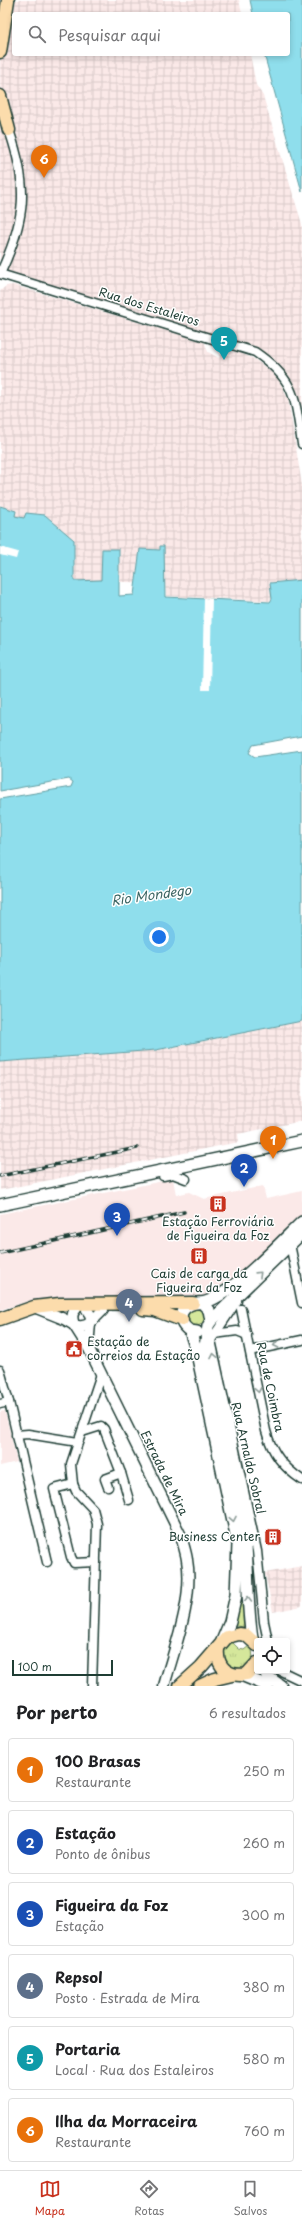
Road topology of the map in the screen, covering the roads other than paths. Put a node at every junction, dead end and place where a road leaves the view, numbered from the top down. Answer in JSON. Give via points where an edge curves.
{"nodes":[{"id":1,"x":8,"y":0,"type":"edge"},
{"id":2,"x":0,"y":52,"type":"edge"},
{"id":3,"x":0,"y":96,"type":"edge"},
{"id":4,"x":0,"y":116,"type":"edge"},
{"id":5,"x":9,"y":130,"type":"junction"},
{"id":6,"x":0,"y":274,"type":"edge"},
{"id":7,"x":302,"y":444,"type":"edge"},
{"id":8,"x":302,"y":1141,"type":"edge"},
{"id":9,"x":186,"y":1179,"type":"dead end"},
{"id":10,"x":83,"y":1187,"type":"junction"},
{"id":11,"x":0,"y":1202,"type":"edge"},
{"id":12,"x":0,"y":1205,"type":"edge"},
{"id":13,"x":302,"y":1222,"type":"edge"},
{"id":14,"x":302,"y":1234,"type":"edge"},
{"id":15,"x":290,"y":1244,"type":"junction"},
{"id":16,"x":197,"y":1303,"type":"junction"},
{"id":17,"x":302,"y":1303,"type":"edge"},
{"id":18,"x":34,"y":1307,"type":"junction"},
{"id":19,"x":82,"y":1308,"type":"junction"},
{"id":20,"x":241,"y":1309,"type":"dead end"},
{"id":21,"x":103,"y":1310,"type":"junction"},
{"id":22,"x":0,"y":1319,"type":"edge"},
{"id":23,"x":182,"y":1320,"type":"junction"},
{"id":24,"x":90,"y":1323,"type":"junction"},
{"id":25,"x":74,"y":1325,"type":"junction"},
{"id":26,"x":211,"y":1327,"type":"junction"},
{"id":27,"x":190,"y":1331,"type":"junction"},
{"id":28,"x":247,"y":1335,"type":"junction"},
{"id":29,"x":302,"y":1340,"type":"edge"},
{"id":30,"x":88,"y":1347,"type":"junction"},
{"id":31,"x":250,"y":1351,"type":"junction"},
{"id":32,"x":0,"y":1370,"type":"edge"},
{"id":33,"x":101,"y":1374,"type":"junction"},
{"id":34,"x":9,"y":1402,"type":"junction"},
{"id":35,"x":0,"y":1404,"type":"edge"},
{"id":36,"x":82,"y":1432,"type":"junction"},
{"id":37,"x":16,"y":1435,"type":"junction"},
{"id":38,"x":78,"y":1442,"type":"junction"},
{"id":39,"x":121,"y":1474,"type":"junction"},
{"id":40,"x":302,"y":1480,"type":"edge"},
{"id":41,"x":73,"y":1484,"type":"junction"},
{"id":42,"x":108,"y":1487,"type":"dead end"},
{"id":43,"x":129,"y":1500,"type":"dead end"},
{"id":44,"x":48,"y":1562,"type":"dead end"},
{"id":45,"x":96,"y":1562,"type":"junction"},
{"id":46,"x":267,"y":1638,"type":"edge"},
{"id":47,"x":254,"y":1642,"type":"edge"},
{"id":48,"x":220,"y":1645,"type":"junction"},
{"id":49,"x":254,"y":1668,"type":"edge"},
{"id":50,"x":266,"y":1674,"type":"edge"},
{"id":51,"x":286,"y":1674,"type":"edge"},
{"id":52,"x":236,"y":1675,"type":"junction"},
{"id":53,"x":302,"y":1682,"type":"edge"},
{"id":54,"x":202,"y":1685,"type":"edge"},
{"id":55,"x":92,"y":1686,"type":"edge"},
{"id":56,"x":164,"y":1686,"type":"edge"},
{"id":57,"x":180,"y":1686,"type":"edge"},
{"id":58,"x":268,"y":1686,"type":"edge"},
{"id":59,"x":281,"y":1686,"type":"edge"}],
"edges":[{"from":1,"to":2,"type":"main road"},
{"from":3,"to":5,"type":"main road"},
{"from":4,"to":5,"type":"main road"},
{"from":5,"to":6,"type":"street","via":[[20,168],[23,191],[16,238]]},
{"from":6,"to":7,"type":"street","name":"Rua dos Estaleiros","via":[[255,352],[272,364],[286,379],[296,404]]},
{"from":8,"to":10,"type":"main road"},
{"from":9,"to":10,"type":"street","via":[[173,1174],[98,1188]]},
{"from":10,"to":11,"type":"main road"},
{"from":10,"to":12,"type":"main road"},
{"from":13,"to":16,"type":"main road","via":[[227,1290],[209,1302]]},
{"from":14,"to":15,"type":"main road"},
{"from":15,"to":17,"type":"street"},
{"from":26,"to":15,"type":"main road","one_way":true,"via":[[243,1290]]},
{"from":16,"to":19,"type":"main road"},
{"from":16,"to":23,"type":"main road","via":[[183,1311]]},
{"from":16,"to":26,"type":"main road","via":[[209,1310]]},
{"from":18,"to":19,"type":"main road"},
{"from":18,"to":22,"type":"main road"},
{"from":18,"to":25,"type":"street","via":[[64,1318]]},
{"from":19,"to":21,"type":"main road"},
{"from":19,"to":24,"type":"street","via":[[91,1316]]},
{"from":19,"to":25,"type":"street","via":[[72,1317]]},
{"from":20,"to":28,"type":"street","name":"Rua de Coimbra"},
{"from":21,"to":23,"type":"main road","via":[[155,1310]]},
{"from":21,"to":24,"type":"street"},
{"from":23,"to":27,"type":"main road"},
{"from":24,"to":25,"type":"street","via":[[86,1326]]},
{"from":24,"to":30,"type":"street"},
{"from":25,"to":30,"type":"street","name":"Estrada de Mira"},
{"from":26,"to":27,"type":"main road"},
{"from":26,"to":28,"type":"street"},
{"from":46,"to":26,"type":"street","name":"Rua Arnaldo Sobral","one_way":true,"via":[[260,1572],[211,1340]]},
{"from":47,"to":26,"type":"main road","one_way":true,"via":[[248,1619],[248,1554],[244,1525],[205,1347]]},
{"from":27,"to":48,"type":"main road","one_way":true,"via":[[200,1364],[238,1544],[236,1595],[230,1622]]},
{"from":28,"to":31,"type":"street","name":"Rua de Coimbra"},
{"from":29,"to":31,"type":"street","one_way":true},
{"from":30,"to":33,"type":"street","name":"Estrada de Mira"},
{"from":31,"to":40,"type":"street","name":"Rua de Coimbra","one_way":true,"via":[[271,1449],[284,1466]]},
{"from":32,"to":34,"type":"street"},
{"from":33,"to":36,"type":"street"},
{"from":33,"to":56,"type":"street","name":"Estrada de Mira","via":[[180,1536],[187,1560],[188,1584],[182,1620]]},
{"from":34,"to":35,"type":"street"},
{"from":34,"to":37,"type":"street"},
{"from":36,"to":38,"type":"street"},
{"from":36,"to":39,"type":"street","via":[[102,1427]]},
{"from":37,"to":38,"type":"street","via":[[28,1434]]},
{"from":37,"to":44,"type":"street"},
{"from":38,"to":41,"type":"street","via":[[71,1464]]},
{"from":39,"to":42,"type":"street","via":[[106,1479]]},
{"from":39,"to":43,"type":"street"},
{"from":41,"to":45,"type":"street","via":[[76,1491],[93,1509],[97,1524]]},
{"from":41,"to":45,"type":"street","via":[[54,1489],[71,1557],[74,1563]]},
{"from":45,"to":55,"type":"street"},
{"from":47,"to":48,"type":"main road","via":[[239,1634],[233,1634]]},
{"from":48,"to":52,"type":"main road","via":[[217,1655],[222,1667]]},
{"from":48,"to":57,"type":"main road"},
{"from":49,"to":52,"type":"main road"},
{"from":50,"to":59,"type":"main road"},
{"from":51,"to":53,"type":"street"},
{"from":52,"to":54,"type":"main road"},
{"from":52,"to":58,"type":"main road"}]}
